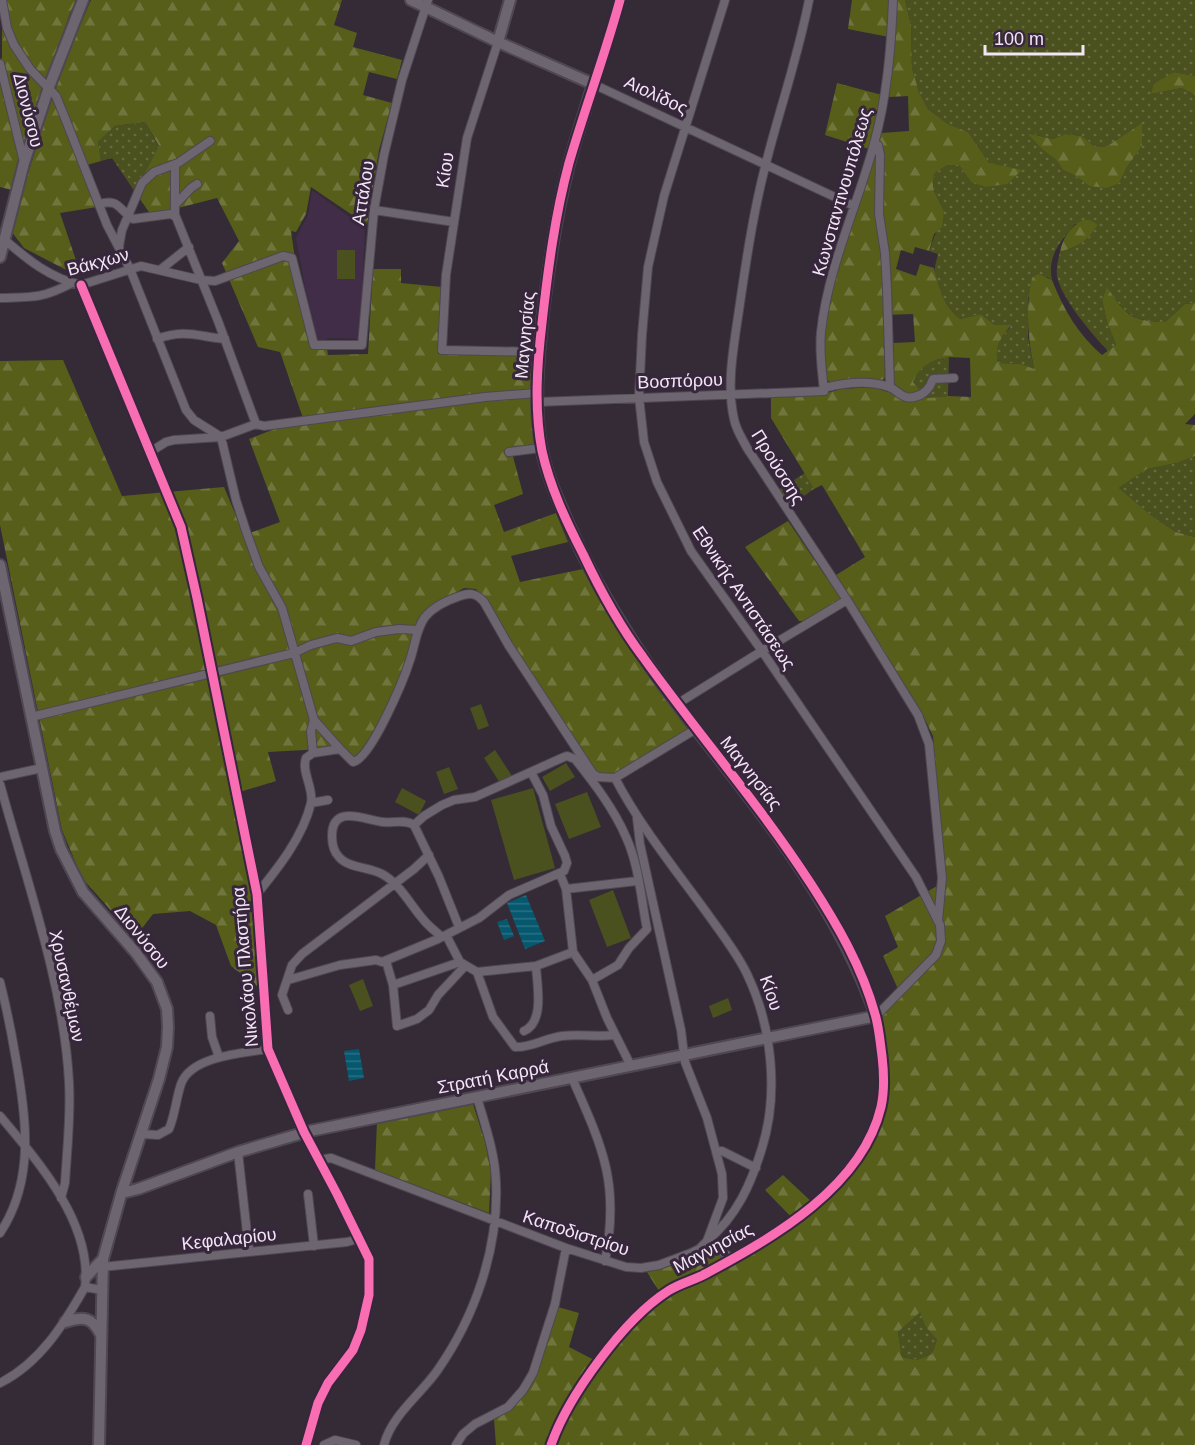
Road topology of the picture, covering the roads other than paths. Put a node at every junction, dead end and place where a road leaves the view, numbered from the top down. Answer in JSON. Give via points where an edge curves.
{"nodes":[{"id":1,"x":2,"y":0,"type":"edge"},
{"id":2,"x":83,"y":0,"type":"edge"},
{"id":3,"x":411,"y":0,"type":"edge"},
{"id":4,"x":510,"y":0,"type":"edge"},
{"id":5,"x":620,"y":0,"type":"edge"},
{"id":6,"x":725,"y":0,"type":"edge"},
{"id":7,"x":809,"y":0,"type":"edge"},
{"id":8,"x":893,"y":0,"type":"edge"},
{"id":9,"x":427,"y":3,"type":"edge"},
{"id":10,"x":498,"y":42,"type":"junction"},
{"id":11,"x":0,"y":64,"type":"edge"},
{"id":12,"x":593,"y":84,"type":"junction"},
{"id":13,"x":49,"y":87,"type":"junction"},
{"id":14,"x":684,"y":126,"type":"junction"},
{"id":15,"x":210,"y":141,"type":"dead end"},
{"id":16,"x":874,"y":143,"type":"junction"},
{"id":17,"x":24,"y":164,"type":"junction"},
{"id":18,"x":175,"y":164,"type":"junction"},
{"id":19,"x":766,"y":164,"type":"junction"},
{"id":20,"x":197,"y":184,"type":"dead end"},
{"id":21,"x":99,"y":204,"type":"junction"},
{"id":22,"x":175,"y":205,"type":"junction"},
{"id":23,"x":854,"y":206,"type":"junction"},
{"id":24,"x":374,"y":210,"type":"junction"},
{"id":25,"x":128,"y":214,"type":"junction"},
{"id":26,"x":174,"y":215,"type":"junction"},
{"id":27,"x":454,"y":222,"type":"junction"},
{"id":28,"x":5,"y":240,"type":"junction"},
{"id":29,"x":119,"y":247,"type":"junction"},
{"id":30,"x":189,"y":247,"type":"junction"},
{"id":31,"x":0,"y":257,"type":"edge"},
{"id":32,"x":130,"y":269,"type":"junction"},
{"id":33,"x":160,"y":270,"type":"junction"},
{"id":34,"x":201,"y":280,"type":"junction"},
{"id":35,"x":72,"y":283,"type":"junction"},
{"id":36,"x":81,"y":285,"type":"junction"},
{"id":37,"x":0,"y":298,"type":"edge"},
{"id":38,"x":157,"y":339,"type":"junction"},
{"id":39,"x":225,"y":339,"type":"junction"},
{"id":40,"x":312,"y":343,"type":"joint"},
{"id":41,"x":539,"y":352,"type":"junction"},
{"id":42,"x":954,"y":378,"type":"dead end"},
{"id":43,"x":890,"y":387,"type":"junction"},
{"id":44,"x":824,"y":389,"type":"junction"},
{"id":45,"x":732,"y":394,"type":"junction"},
{"id":46,"x":537,"y":398,"type":"junction"},
{"id":47,"x":639,"y":398,"type":"junction"},
{"id":48,"x":256,"y":424,"type":"junction"},
{"id":49,"x":221,"y":437,"type":"junction"},
{"id":50,"x":541,"y":448,"type":"junction"},
{"id":51,"x":150,"y":452,"type":"junction"},
{"id":52,"x":509,"y":452,"type":"dead end"},
{"id":53,"x":0,"y":565,"type":"edge"},
{"id":54,"x":847,"y":600,"type":"junction"},
{"id":55,"x":418,"y":630,"type":"junction"},
{"id":56,"x":762,"y":651,"type":"junction"},
{"id":57,"x":294,"y":653,"type":"junction"},
{"id":58,"x":211,"y":674,"type":"junction"},
{"id":59,"x":677,"y":704,"type":"junction"},
{"id":60,"x":32,"y":717,"type":"junction"},
{"id":61,"x":314,"y":720,"type":"junction"},
{"id":62,"x":696,"y":729,"type":"junction"},
{"id":63,"x":340,"y":749,"type":"junction"},
{"id":64,"x":313,"y":753,"type":"junction"},
{"id":65,"x":42,"y":768,"type":"junction"},
{"id":66,"x":531,"y":772,"type":"junction"},
{"id":67,"x":0,"y":777,"type":"edge"},
{"id":68,"x":615,"y":778,"type":"junction"},
{"id":69,"x":0,"y":784,"type":"edge"},
{"id":70,"x":328,"y":800,"type":"dead end"},
{"id":71,"x":311,"y":803,"type":"junction"},
{"id":72,"x":637,"y":818,"type":"junction"},
{"id":73,"x":414,"y":825,"type":"junction"},
{"id":74,"x":429,"y":855,"type":"junction"},
{"id":75,"x":560,"y":874,"type":"junction"},
{"id":76,"x":638,"y":881,"type":"junction"},
{"id":77,"x":394,"y":884,"type":"junction"},
{"id":78,"x":566,"y":889,"type":"junction"},
{"id":79,"x":257,"y":894,"type":"junction"},
{"id":80,"x":938,"y":921,"type":"junction"},
{"id":81,"x":459,"y":927,"type":"junction"},
{"id":82,"x":444,"y":936,"type":"junction"},
{"id":83,"x":573,"y":952,"type":"junction"},
{"id":84,"x":386,"y":961,"type":"junction"},
{"id":85,"x":462,"y":964,"type":"junction"},
{"id":86,"x":536,"y":966,"type":"junction"},
{"id":87,"x":477,"y":972,"type":"junction"},
{"id":88,"x":288,"y":980,"type":"junction"},
{"id":89,"x":592,"y":980,"type":"junction"},
{"id":90,"x":0,"y":982,"type":"edge"},
{"id":91,"x":393,"y":985,"type":"junction"},
{"id":92,"x":288,"y":1010,"type":"dead end"},
{"id":93,"x":210,"y":1016,"type":"dead end"},
{"id":94,"x":876,"y":1016,"type":"junction"},
{"id":95,"x":524,"y":1031,"type":"dead end"},
{"id":96,"x":615,"y":1035,"type":"junction"},
{"id":97,"x":767,"y":1038,"type":"junction"},
{"id":98,"x":267,"y":1049,"type":"junction"},
{"id":99,"x":684,"y":1055,"type":"junction"},
{"id":100,"x":219,"y":1057,"type":"junction"},
{"id":101,"x":631,"y":1066,"type":"junction"},
{"id":102,"x":572,"y":1078,"type":"junction"},
{"id":103,"x":477,"y":1097,"type":"junction"},
{"id":104,"x":0,"y":1116,"type":"edge"},
{"id":105,"x":304,"y":1132,"type":"junction"},
{"id":106,"x":142,"y":1134,"type":"junction"},
{"id":107,"x":26,"y":1146,"type":"junction"},
{"id":108,"x":237,"y":1152,"type":"junction"},
{"id":109,"x":717,"y":1152,"type":"junction"},
{"id":110,"x":319,"y":1160,"type":"junction"},
{"id":111,"x":756,"y":1168,"type":"junction"},
{"id":112,"x":122,"y":1191,"type":"junction"},
{"id":113,"x":308,"y":1194,"type":"dead end"},
{"id":114,"x":61,"y":1198,"type":"junction"},
{"id":115,"x":494,"y":1221,"type":"junction"},
{"id":116,"x":0,"y":1233,"type":"edge"},
{"id":117,"x":358,"y":1239,"type":"junction"},
{"id":118,"x":708,"y":1241,"type":"junction"},
{"id":119,"x":314,"y":1246,"type":"junction"},
{"id":120,"x":566,"y":1248,"type":"junction"},
{"id":121,"x":249,"y":1251,"type":"junction"},
{"id":122,"x":732,"y":1258,"type":"junction"},
{"id":123,"x":605,"y":1262,"type":"junction"},
{"id":124,"x":102,"y":1263,"type":"junction"},
{"id":125,"x":86,"y":1282,"type":"junction"},
{"id":126,"x":102,"y":1290,"type":"junction"},
{"id":127,"x":65,"y":1322,"type":"junction"},
{"id":128,"x":101,"y":1335,"type":"junction"},
{"id":129,"x":0,"y":1383,"type":"edge"},
{"id":130,"x":99,"y":1445,"type":"edge"},
{"id":131,"x":306,"y":1445,"type":"edge"},
{"id":132,"x":324,"y":1445,"type":"edge"},
{"id":133,"x":356,"y":1445,"type":"edge"},
{"id":134,"x":384,"y":1445,"type":"edge"},
{"id":135,"x":456,"y":1445,"type":"edge"},
{"id":136,"x":550,"y":1445,"type":"edge"}],
"edges":[{"from":1,"to":13,"type":"street","name":"Διονύσου","via":[[14,45],[33,73]]},
{"from":2,"to":13,"type":"street","name":"Διονύσου"},
{"from":3,"to":9,"type":"street","name":"Αιολίδος"},
{"from":4,"to":10,"type":"street","name":"Κίου"},
{"from":5,"to":12,"type":"street","name":"Μαγνησίας"},
{"from":6,"to":14,"type":"street","name":"Εθνικής Αντιστάσεως"},
{"from":7,"to":19,"type":"street","name":"Προύσσης"},
{"from":8,"to":16,"type":"street","name":"Κωνσταντινουπόλεως","via":[[885,100]]},
{"from":9,"to":10,"type":"street","name":"Αιολίδος"},
{"from":9,"to":24,"type":"street","name":"Αττάλου","via":[[402,80]]},
{"from":10,"to":12,"type":"street","name":"Αιολίδος"},
{"from":10,"to":27,"type":"street","name":"Κίου","via":[[467,138]]},
{"from":11,"to":17,"type":"street","name":"Διονύσου"},
{"from":12,"to":14,"type":"street","name":"Αιολίδος"},
{"from":12,"to":41,"type":"street","name":"Μαγνησίας","via":[[555,226]]},
{"from":13,"to":17,"type":"street","name":"Διονύσου"},
{"from":13,"to":21,"type":"street"},
{"from":14,"to":19,"type":"street","name":"Αιολίδος"},
{"from":14,"to":47,"type":"street","name":"Εθνικής Αντιστάσεως","via":[[648,267]]},
{"from":15,"to":18,"type":"street"},
{"from":16,"to":23,"type":"street","name":"Κωνσταντινουπόλεως"},
{"from":16,"to":43,"type":"street","via":[[880,155],[879,214]]},
{"from":17,"to":28,"type":"street","name":"Διονύσου"},
{"from":18,"to":22,"type":"street"},
{"from":18,"to":25,"type":"street","via":[[154,172],[142,183]]},
{"from":19,"to":23,"type":"street","name":"Αιολίδος"},
{"from":19,"to":45,"type":"street","name":"Προύσσης","via":[[737,323]]},
{"from":20,"to":22,"type":"street"},
{"from":21,"to":25,"type":"street","via":[[111,201]]},
{"from":21,"to":29,"type":"street"},
{"from":22,"to":26,"type":"street"},
{"from":23,"to":44,"type":"street","name":"Κωνσταντινουπόλεως","via":[[824,315]]},
{"from":24,"to":27,"type":"street"},
{"from":24,"to":40,"type":"street","name":"Αττάλου","via":[[362,345]]},
{"from":25,"to":26,"type":"street","via":[[138,220]]},
{"from":25,"to":29,"type":"street"},
{"from":26,"to":30,"type":"street"},
{"from":27,"to":41,"type":"street","name":"Κίου","via":[[442,350]]},
{"from":28,"to":31,"type":"street","name":"Διονύσου"},
{"from":28,"to":35,"type":"street","via":[[36,266]]},
{"from":29,"to":32,"type":"street"},
{"from":30,"to":33,"type":"street"},
{"from":30,"to":34,"type":"street"},
{"from":32,"to":33,"type":"street","name":"Βάκχων","via":[[141,266]]},
{"from":32,"to":36,"type":"street","name":"Βάκχων"},
{"from":32,"to":38,"type":"street"},
{"from":33,"to":34,"type":"street","name":"Βάκχων"},
{"from":34,"to":39,"type":"street"},
{"from":34,"to":40,"type":"street","name":"Βάκχων","via":[[215,281],[290,256]]},
{"from":35,"to":36,"type":"street","name":"Βάκχων"},
{"from":35,"to":37,"type":"street","name":"Βάκχων","via":[[39,297]]},
{"from":36,"to":51,"type":"street","name":"Νικολάου Πλαστήρα"},
{"from":38,"to":39,"type":"street","via":[[188,332]]},
{"from":38,"to":49,"type":"street","via":[[186,410],[194,420]]},
{"from":39,"to":48,"type":"street"},
{"from":41,"to":46,"type":"street","name":"Μαγνησίας"},
{"from":42,"to":43,"type":"street","name":"Βοσπόρου","via":[[933,379],[926,391],[915,397],[905,397]]},
{"from":43,"to":44,"type":"street","name":"Βοσπόρου","via":[[857,383]]},
{"from":44,"to":45,"type":"street","name":"Βοσπόρου"},
{"from":45,"to":47,"type":"street","name":"Βοσπόρου"},
{"from":45,"to":54,"type":"street","name":"Προύσσης","via":[[740,436]]},
{"from":46,"to":47,"type":"street","name":"Βοσπόρου"},
{"from":46,"to":48,"type":"street","name":"Βοσπόρου","via":[[485,397]]},
{"from":46,"to":50,"type":"street","name":"Μαγνησίας"},
{"from":47,"to":56,"type":"street","name":"Εθνικής Αντιστάσεως","via":[[644,442],[675,521],[691,551]]},
{"from":48,"to":49,"type":"street","name":"Βοσπόρου"},
{"from":49,"to":51,"type":"street","name":"Βοσπόρου","via":[[174,440]]},
{"from":49,"to":57,"type":"street","via":[[246,531],[259,567],[282,608]]},
{"from":50,"to":52,"type":"street"},
{"from":50,"to":59,"type":"street","name":"Μαγνησίας","via":[[556,494],[599,588]]},
{"from":51,"to":58,"type":"street","name":"Νικολάου Πλαστήρα","via":[[181,526]]},
{"from":53,"to":60,"type":"street","name":"Διονύσου"},
{"from":54,"to":56,"type":"street"},
{"from":54,"to":80,"type":"street","name":"Προύσσης","via":[[928,736],[942,878]]},
{"from":55,"to":57,"type":"street","via":[[376,632],[351,642],[337,638]]},
{"from":55,"to":63,"type":"street","via":[[398,692],[368,748],[355,762]]},
{"from":55,"to":68,"type":"street","via":[[424,618],[440,604],[468,593],[480,597],[593,774]]},
{"from":56,"to":59,"type":"street"},
{"from":56,"to":80,"type":"street","name":"Εθνικής Αντιστάσεως","via":[[916,877]]},
{"from":57,"to":58,"type":"street"},
{"from":57,"to":61,"type":"street"},
{"from":58,"to":60,"type":"street"},
{"from":58,"to":79,"type":"street","name":"Νικολάου Πλαστήρα"},
{"from":59,"to":62,"type":"street","name":"Μαγνησίας"},
{"from":60,"to":65,"type":"street","name":"Διονύσου"},
{"from":61,"to":63,"type":"street"},
{"from":61,"to":64,"type":"street"},
{"from":62,"to":68,"type":"street"},
{"from":62,"to":94,"type":"street","name":"Μαγνησίας","via":[[772,827],[822,901],[858,969]]},
{"from":63,"to":64,"type":"street"},
{"from":64,"to":71,"type":"street","via":[[304,761]]},
{"from":65,"to":67,"type":"street"},
{"from":65,"to":106,"type":"street","name":"Διονύσου","via":[[56,837],[74,876],[83,892],[148,967],[164,995],[167,1047]]},
{"from":66,"to":73,"type":"street","via":[[475,797],[442,805]]},
{"from":66,"to":75,"type":"street","via":[[565,856],[566,867]]},
{"from":66,"to":76,"type":"street","via":[[564,757],[574,759],[616,817],[630,847]]},
{"from":68,"to":72,"type":"street","name":"Κίου"},
{"from":69,"to":114,"type":"street","name":"Χρυσανθέμων","via":[[48,956],[64,1038],[69,1084]]},
{"from":70,"to":71,"type":"street"},
{"from":71,"to":79,"type":"street","via":[[288,853]]},
{"from":72,"to":97,"type":"street","name":"Κίου","via":[[740,961],[758,1002]]},
{"from":72,"to":99,"type":"street"},
{"from":73,"to":74,"type":"street"},
{"from":73,"to":77,"type":"street","via":[[348,815],[333,825],[333,845],[340,859],[374,870]]},
{"from":74,"to":77,"type":"street"},
{"from":74,"to":81,"type":"street"},
{"from":75,"to":78,"type":"street"},
{"from":75,"to":81,"type":"street","via":[[515,891],[479,918]]},
{"from":76,"to":78,"type":"street"},
{"from":76,"to":89,"type":"street","via":[[646,932],[618,965]]},
{"from":77,"to":82,"type":"street","via":[[424,921]]},
{"from":77,"to":88,"type":"street","via":[[302,954],[292,965]]},
{"from":78,"to":83,"type":"street"},
{"from":79,"to":98,"type":"street","name":"Νικολάου Πλαστήρα"},
{"from":80,"to":94,"type":"street","name":"Εθνικής Αντιστάσεως","via":[[941,941],[936,955]]},
{"from":81,"to":82,"type":"street"},
{"from":82,"to":84,"type":"street"},
{"from":82,"to":85,"type":"street"},
{"from":83,"to":86,"type":"street"},
{"from":83,"to":89,"type":"street"},
{"from":84,"to":88,"type":"street","via":[[340,965]]},
{"from":84,"to":91,"type":"street"},
{"from":85,"to":87,"type":"street"},
{"from":85,"to":91,"type":"street"},
{"from":85,"to":91,"type":"street","via":[[429,1010],[397,1026]]},
{"from":86,"to":87,"type":"street"},
{"from":86,"to":95,"type":"street","via":[[537,1018]]},
{"from":87,"to":96,"type":"street","via":[[493,1017],[515,1047],[562,1036]]},
{"from":88,"to":92,"type":"street","via":[[282,995]]},
{"from":89,"to":96,"type":"street"},
{"from":90,"to":107,"type":"street","via":[[24,1099]]},
{"from":93,"to":100,"type":"street"},
{"from":94,"to":97,"type":"street","name":"Στρατή Καρρά"},
{"from":94,"to":122,"type":"street","name":"Μαγνησίας","via":[[884,1090],[877,1121],[860,1155],[806,1212]]},
{"from":96,"to":101,"type":"street"},
{"from":97,"to":99,"type":"street","name":"Στρατή Καρρά"},
{"from":97,"to":111,"type":"street","name":"Κίου","via":[[771,1111]]},
{"from":98,"to":100,"type":"street"},
{"from":98,"to":105,"type":"street","name":"Νικολάου Πλαστήρα"},
{"from":99,"to":101,"type":"street","name":"Στρατή Καρρά"},
{"from":99,"to":109,"type":"street"},
{"from":100,"to":106,"type":"street","via":[[195,1068],[181,1082],[170,1129],[158,1135]]},
{"from":101,"to":102,"type":"street","name":"Στρατή Καρρά"},
{"from":102,"to":103,"type":"street","name":"Στρατή Καρρά"},
{"from":102,"to":123,"type":"street","via":[[597,1135],[609,1182],[612,1218]]},
{"from":103,"to":105,"type":"street","name":"Στρατή Καρρά"},
{"from":103,"to":115,"type":"street","via":[[496,1180]]},
{"from":104,"to":107,"type":"street"},
{"from":105,"to":108,"type":"street","name":"Στρατή Καρρά"},
{"from":105,"to":110,"type":"street","name":"Νικολάου Πλαστήρα"},
{"from":106,"to":112,"type":"street","name":"Διονύσου"},
{"from":107,"to":114,"type":"street"},
{"from":107,"to":116,"type":"street","via":[[20,1191]]},
{"from":108,"to":112,"type":"street","name":"Στρατή Καρρά","via":[[138,1189]]},
{"from":108,"to":121,"type":"street"},
{"from":109,"to":111,"type":"street"},
{"from":109,"to":118,"type":"street","via":[[723,1198]]},
{"from":110,"to":115,"type":"street","name":"Καποδιστρίου","via":[[331,1158]]},
{"from":110,"to":117,"type":"street","name":"Νικολάου Πλαστήρα"},
{"from":111,"to":118,"type":"street","name":"Κίου","via":[[735,1211]]},
{"from":112,"to":124,"type":"street","name":"Διονύσου"},
{"from":113,"to":119,"type":"street"},
{"from":114,"to":125,"type":"street","via":[[77,1227]]},
{"from":115,"to":120,"type":"street","name":"Καποδιστρίου"},
{"from":115,"to":134,"type":"street","via":[[481,1283],[460,1332],[436,1372],[396,1421]]},
{"from":117,"to":119,"type":"street","name":"Κεφαλαρίου"},
{"from":117,"to":131,"type":"street","name":"Νικολάου Πλαστήρα","via":[[369,1263],[365,1320],[353,1350],[318,1402]]},
{"from":118,"to":122,"type":"street"},
{"from":118,"to":123,"type":"street","name":"Καποδιστρίου","via":[[691,1253],[650,1267]]},
{"from":119,"to":121,"type":"street","name":"Κεφαλαρίου"},
{"from":120,"to":123,"type":"street","name":"Καποδιστρίου"},
{"from":120,"to":135,"type":"street","via":[[555,1304],[533,1374],[507,1407],[475,1424]]},
{"from":121,"to":124,"type":"street","name":"Κεφαλαρίου"},
{"from":122,"to":136,"type":"street","name":"Μαγνησίας","via":[[670,1290],[631,1323],[583,1383]]},
{"from":124,"to":125,"type":"street"},
{"from":124,"to":126,"type":"street","name":"Διονύσου"},
{"from":125,"to":126,"type":"street"},
{"from":125,"to":127,"type":"street"},
{"from":126,"to":128,"type":"street","name":"Διονύσου"},
{"from":127,"to":128,"type":"street","via":[[87,1320]]},
{"from":127,"to":129,"type":"street","via":[[37,1355]]},
{"from":128,"to":130,"type":"street","name":"Διονύσου"},
{"from":132,"to":133,"type":"street","via":[[335,1440]]}]}
